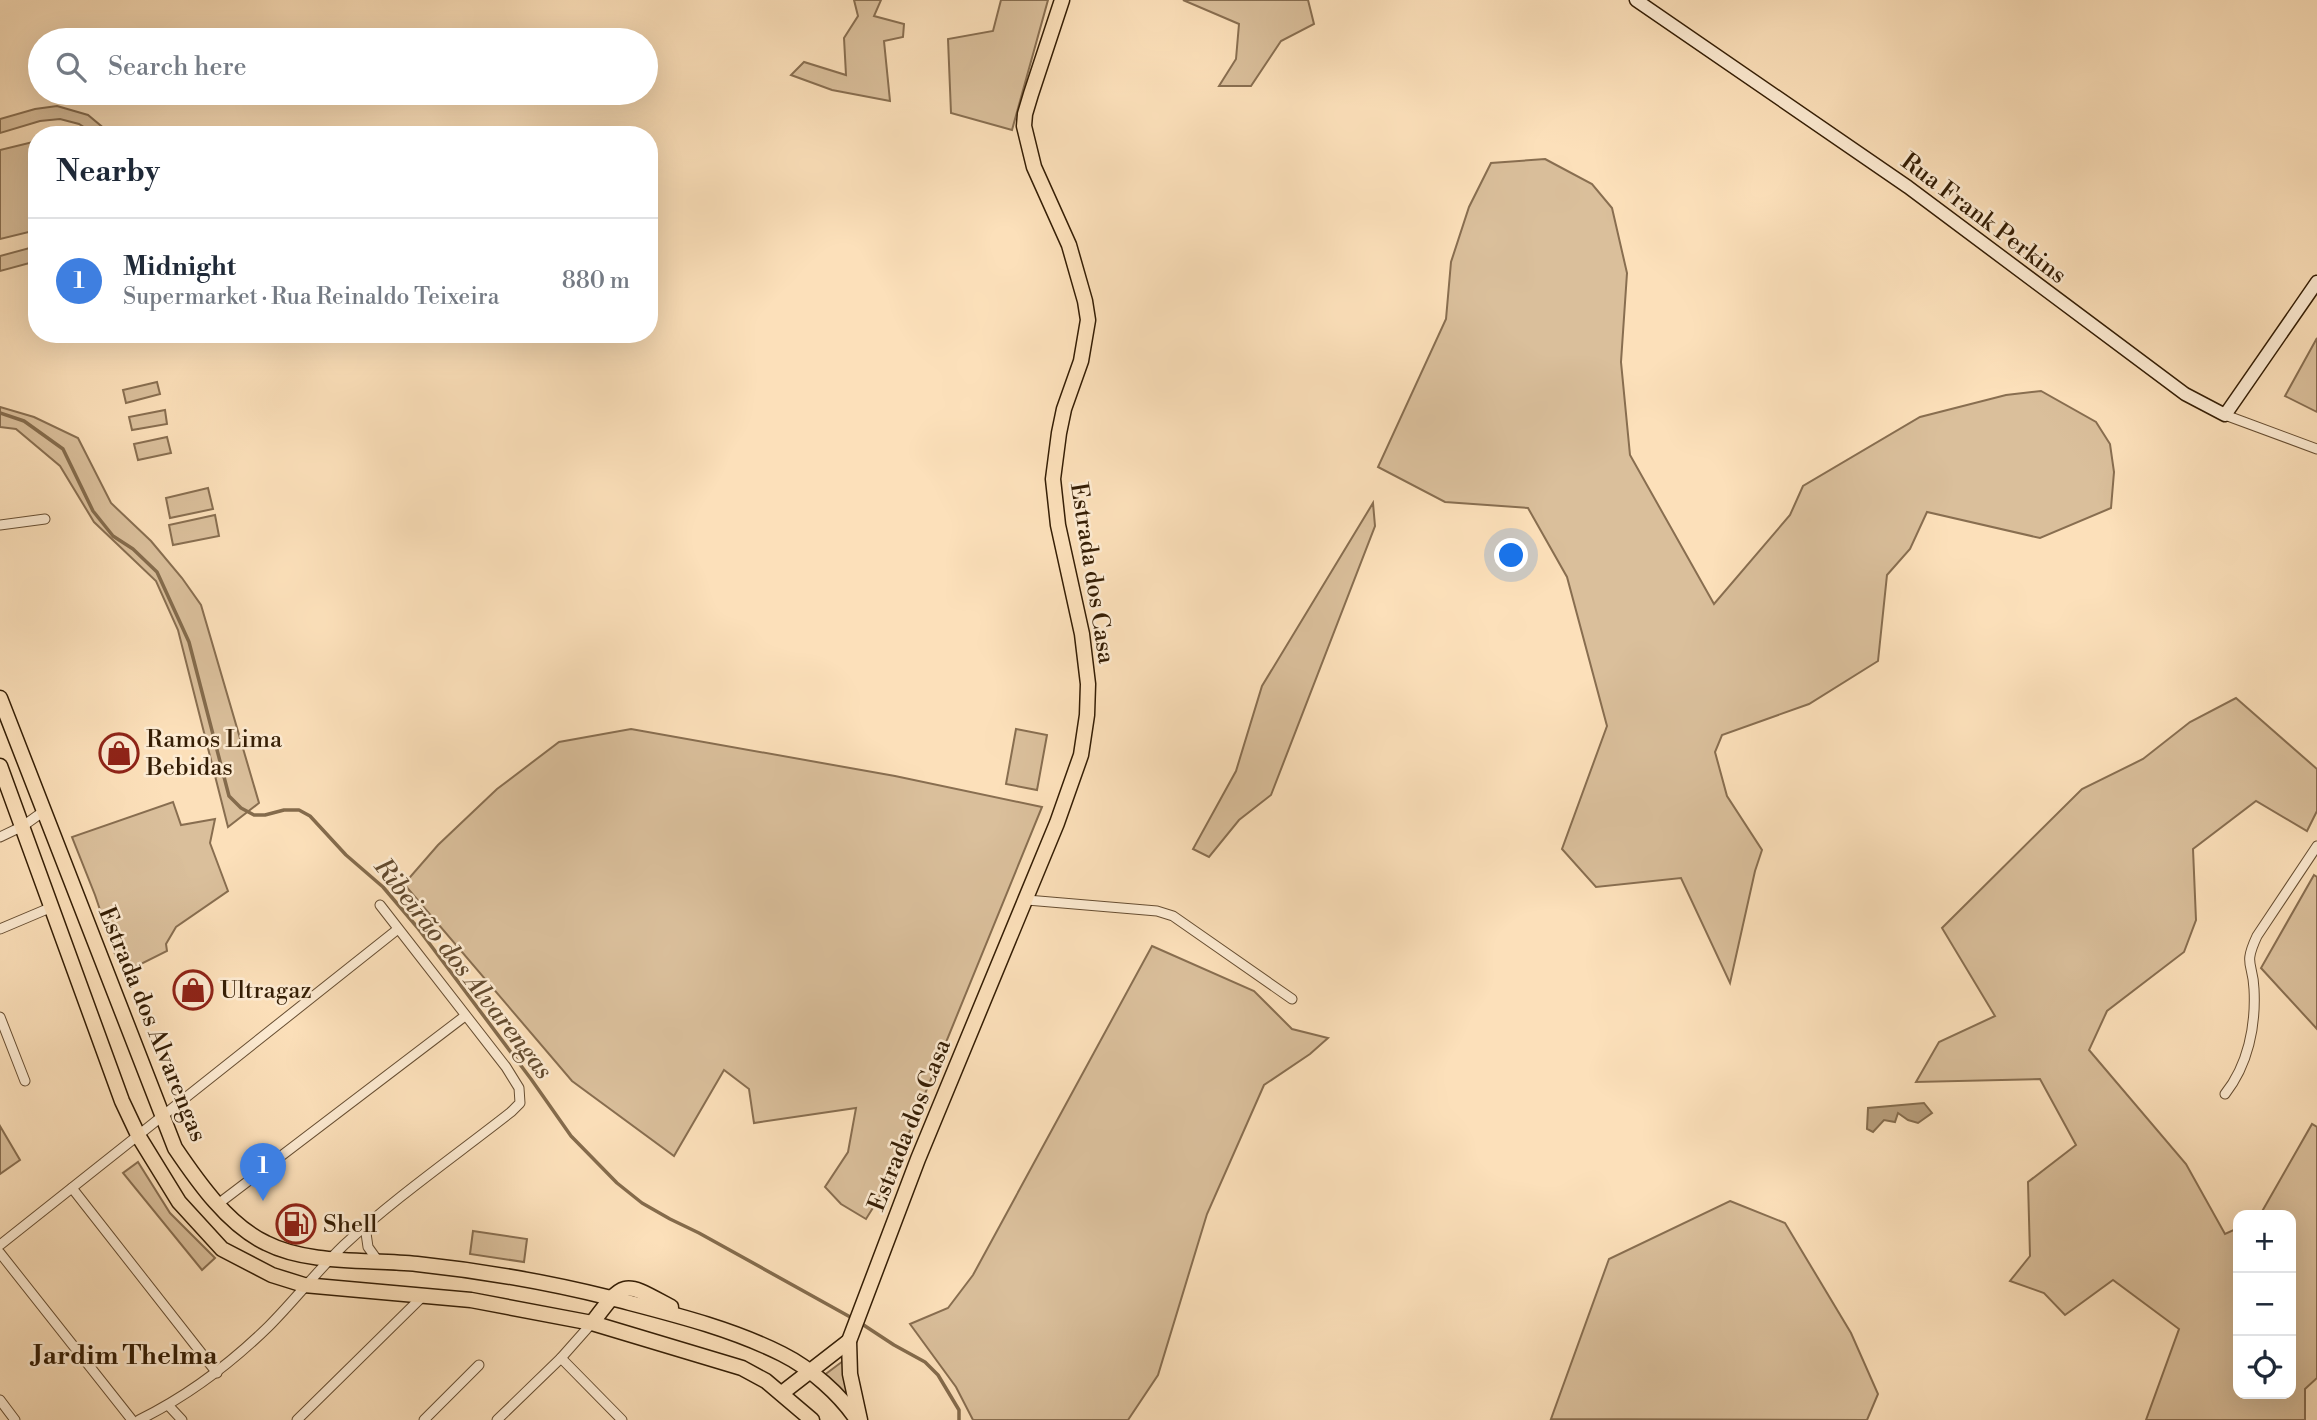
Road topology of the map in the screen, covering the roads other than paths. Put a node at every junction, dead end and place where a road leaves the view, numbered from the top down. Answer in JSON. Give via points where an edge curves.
{"nodes":[{"id":1,"x":1062,"y":0,"type":"edge"},
{"id":2,"x":1636,"y":0,"type":"edge"},
{"id":3,"x":2317,"y":282,"type":"edge"},
{"id":4,"x":2225,"y":415,"type":"junction"},
{"id":5,"x":2317,"y":449,"type":"edge"},
{"id":6,"x":45,"y":519,"type":"dead end"},
{"id":7,"x":0,"y":526,"type":"edge"},
{"id":8,"x":0,"y":698,"type":"edge"},
{"id":9,"x":0,"y":766,"type":"edge"},
{"id":10,"x":44,"y":811,"type":"junction"},
{"id":11,"x":23,"y":826,"type":"junction"},
{"id":12,"x":0,"y":837,"type":"edge"},
{"id":13,"x":2317,"y":846,"type":"edge"},
{"id":14,"x":1027,"y":900,"type":"junction"},
{"id":15,"x":380,"y":905,"type":"dead end"},
{"id":16,"x":52,"y":907,"type":"junction"},
{"id":17,"x":0,"y":929,"type":"edge"},
{"id":18,"x":398,"y":929,"type":"junction"},
{"id":19,"x":1292,"y":999,"type":"dead end"},
{"id":20,"x":465,"y":1016,"type":"junction"},
{"id":21,"x":0,"y":1017,"type":"edge"},
{"id":22,"x":25,"y":1081,"type":"dead end"},
{"id":23,"x":2225,"y":1094,"type":"dead end"},
{"id":24,"x":161,"y":1116,"type":"junction"},
{"id":25,"x":139,"y":1137,"type":"junction"},
{"id":26,"x":72,"y":1188,"type":"junction"},
{"id":27,"x":218,"y":1204,"type":"junction"},
{"id":28,"x":365,"y":1226,"type":"junction"},
{"id":29,"x":0,"y":1245,"type":"edge"},
{"id":30,"x":0,"y":1253,"type":"edge"},
{"id":31,"x":331,"y":1258,"type":"junction"},
{"id":32,"x":378,"y":1261,"type":"junction"},
{"id":33,"x":304,"y":1285,"type":"junction"},
{"id":34,"x":422,"y":1297,"type":"junction"},
{"id":35,"x":611,"y":1298,"type":"junction"},
{"id":36,"x":592,"y":1323,"type":"junction"},
{"id":37,"x":851,"y":1336,"type":"junction"},
{"id":38,"x":833,"y":1354,"type":"junction"},
{"id":39,"x":561,"y":1358,"type":"junction"},
{"id":40,"x":790,"y":1359,"type":"junction"},
{"id":41,"x":479,"y":1365,"type":"dead end"},
{"id":42,"x":217,"y":1373,"type":"junction"},
{"id":43,"x":810,"y":1373,"type":"junction"},
{"id":44,"x":782,"y":1393,"type":"junction"},
{"id":45,"x":0,"y":1400,"type":"edge"},
{"id":46,"x":168,"y":1405,"type":"junction"},
{"id":47,"x":504,"y":1418,"type":"edge"},
{"id":48,"x":15,"y":1420,"type":"edge"},
{"id":49,"x":132,"y":1420,"type":"edge"},
{"id":50,"x":139,"y":1420,"type":"edge"},
{"id":51,"x":183,"y":1420,"type":"edge"},
{"id":52,"x":297,"y":1420,"type":"edge"},
{"id":53,"x":424,"y":1420,"type":"edge"},
{"id":54,"x":622,"y":1420,"type":"edge"},
{"id":55,"x":812,"y":1420,"type":"edge"},
{"id":56,"x":859,"y":1420,"type":"edge"}],
"edges":[{"from":1,"to":14,"type":"main road","name":"Estrada dos Casa","via":[[1024,126],[1034,167],[1069,245],[1088,320],[1082,361],[1064,409],[1053,479],[1058,525],[1082,634],[1087,715],[1082,755]]},
{"from":2,"to":4,"type":"street","name":"Rua Frank Perkins","via":[[1886,171],[2185,394]]},
{"from":3,"to":4,"type":"street"},
{"from":4,"to":5,"type":"street","name":"Rua Frank Perkins"},
{"from":6,"to":7,"type":"street"},
{"from":8,"to":10,"type":"main road","name":"Estrada dos Alvarengas"},
{"from":9,"to":11,"type":"main road","name":"Estrada dos Alvarengas"},
{"from":10,"to":11,"type":"street"},
{"from":10,"to":24,"type":"main road","name":"Estrada dos Alvarengas"},
{"from":11,"to":12,"type":"street"},
{"from":11,"to":16,"type":"main road","name":"Estrada dos Alvarengas"},
{"from":13,"to":23,"type":"street","via":[[2250,951],[2253,1020],[2244,1066]]},
{"from":14,"to":19,"type":"street","via":[[1173,916]]},
{"from":14,"to":37,"type":"main road","name":"Estrada dos Casa","via":[[918,1159]]},
{"from":15,"to":18,"type":"street"},
{"from":16,"to":17,"type":"street"},
{"from":16,"to":25,"type":"main road","name":"Estrada dos Alvarengas"},
{"from":18,"to":20,"type":"street"},
{"from":18,"to":24,"type":"street"},
{"from":20,"to":27,"type":"street"},
{"from":20,"to":28,"type":"street","via":[[515,1080],[520,1103]]},
{"from":21,"to":22,"type":"street"},
{"from":24,"to":25,"type":"street"},
{"from":24,"to":27,"type":"main road","name":"Estrada dos Alvarengas","via":[[175,1148]]},
{"from":25,"to":26,"type":"street"},
{"from":25,"to":33,"type":"main road","name":"Estrada dos Alvarengas","via":[[179,1202],[222,1249],[272,1275]]},
{"from":26,"to":29,"type":"street"},
{"from":26,"to":42,"type":"street"},
{"from":27,"to":31,"type":"main road","name":"Estrada dos Alvarengas","via":[[264,1243],[282,1251]]},
{"from":28,"to":31,"type":"street"},
{"from":28,"to":32,"type":"street","via":[[368,1247]]},
{"from":30,"to":49,"type":"street"},
{"from":31,"to":32,"type":"main road","name":"Estrada dos Alvarengas"},
{"from":31,"to":33,"type":"street"},
{"from":32,"to":35,"type":"main road","name":"Estrada dos Alvarengas","via":[[517,1277]]},
{"from":33,"to":34,"type":"main road","name":"Estrada dos Alvarengas"},
{"from":33,"to":42,"type":"street","via":[[270,1325]]},
{"from":34,"to":36,"type":"main road","name":"Estrada dos Alvarengas","via":[[498,1304]]},
{"from":34,"to":52,"type":"street"},
{"from":35,"to":36,"type":"main road"},
{"from":35,"to":40,"type":"main road","name":"Estrada dos Alvarengas","via":[[697,1322]]},
{"from":36,"to":39,"type":"street"},
{"from":36,"to":44,"type":"main road","name":"Estrada dos Alvarengas","via":[[741,1368]]},
{"from":37,"to":38,"type":"main road"},
{"from":37,"to":56,"type":"main road","via":[[849,1368]]},
{"from":38,"to":40,"type":"main road"},
{"from":38,"to":43,"type":"main road"},
{"from":39,"to":47,"type":"street"},
{"from":39,"to":54,"type":"street"},
{"from":40,"to":43,"type":"main road","name":"Estrada dos Alvarengas"},
{"from":41,"to":53,"type":"street"},
{"from":42,"to":46,"type":"street"},
{"from":43,"to":44,"type":"main road"},
{"from":43,"to":56,"type":"main road","name":"Estrada dos Alvarengas"},
{"from":44,"to":55,"type":"main road","name":"Estrada dos Alvarengas"},
{"from":45,"to":48,"type":"street"},
{"from":46,"to":50,"type":"street"},
{"from":46,"to":51,"type":"street"}]}
